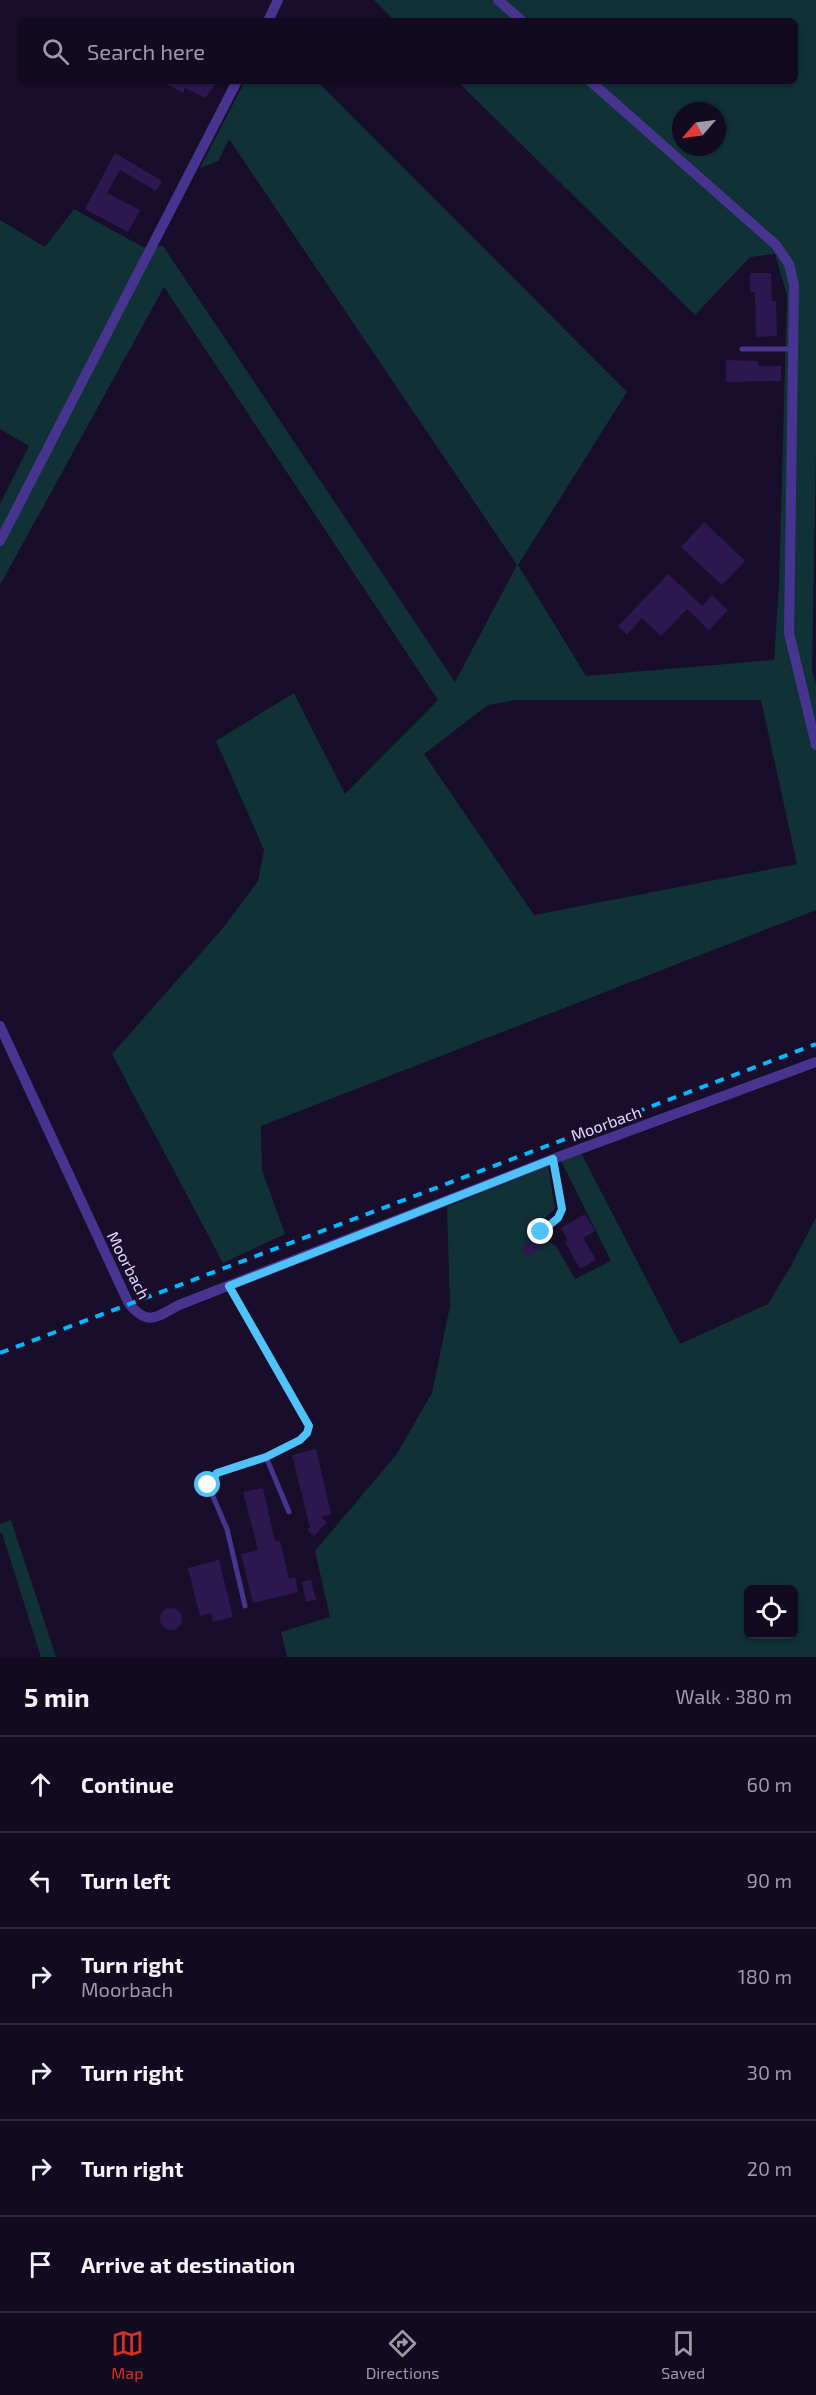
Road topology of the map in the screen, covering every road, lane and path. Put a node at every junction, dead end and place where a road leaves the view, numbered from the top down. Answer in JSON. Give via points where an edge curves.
{"nodes":[{"id":1,"x":279,"y":0,"type":"edge"},
{"id":2,"x":498,"y":0,"type":"edge"},
{"id":3,"x":270,"y":18,"type":"edge"},
{"id":4,"x":519,"y":18,"type":"edge"},
{"id":5,"x":235,"y":84,"type":"edge"},
{"id":6,"x":593,"y":84,"type":"edge"},
{"id":7,"x":742,"y":349,"type":"dead end"},
{"id":8,"x":793,"y":349,"type":"junction"},
{"id":9,"x":0,"y":541,"type":"edge"},
{"id":10,"x":816,"y":746,"type":"edge"},
{"id":11,"x":0,"y":1026,"type":"edge"},
{"id":12,"x":816,"y":1062,"type":"edge"},
{"id":13,"x":553,"y":1159,"type":"junction"},
{"id":14,"x":541,"y":1232,"type":"dead end"},
{"id":15,"x":229,"y":1286,"type":"junction"},
{"id":16,"x":266,"y":1457,"type":"junction"},
{"id":17,"x":289,"y":1512,"type":"dead end"},
{"id":18,"x":245,"y":1606,"type":"dead end"}],
"edges":[{"from":1,"to":3,"type":"street"},
{"from":2,"to":4,"type":"street"},
{"from":5,"to":9,"type":"street"},
{"from":6,"to":8,"type":"street","via":[[776,245],[789,264],[794,285]]},
{"from":7,"to":8,"type":"lane"},
{"from":8,"to":10,"type":"street","via":[[789,633]]},
{"from":11,"to":15,"type":"street","name":"Moorbach","via":[[134,1310],[146,1319],[156,1318]]},
{"from":12,"to":13,"type":"street","name":"Moorbach"},
{"from":13,"to":14,"type":"lane","via":[[562,1209],[558,1218]]},
{"from":13,"to":15,"type":"street","name":"Moorbach"},
{"from":15,"to":16,"type":"lane","via":[[309,1426],[300,1440]]},
{"from":16,"to":17,"type":"lane"},
{"from":16,"to":18,"type":"lane","via":[[217,1473],[208,1485],[227,1529]]}]}
